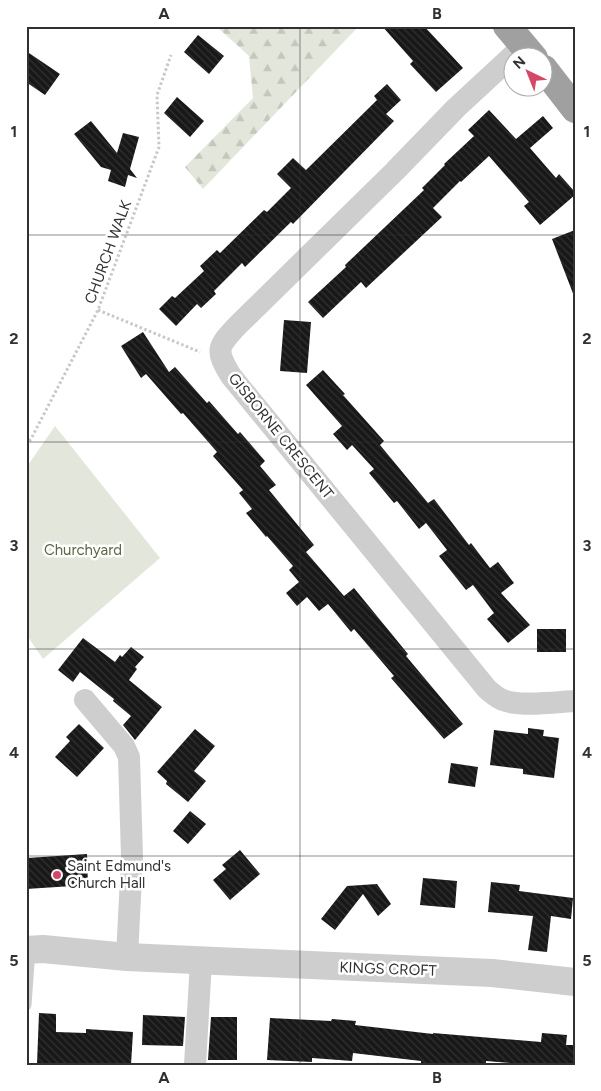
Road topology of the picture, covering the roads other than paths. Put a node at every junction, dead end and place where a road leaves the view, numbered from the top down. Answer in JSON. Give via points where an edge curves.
{"nodes":[{"id":1,"x":522,"y":43,"type":"edge"},
{"id":2,"x":554,"y":81,"type":"edge"},
{"id":3,"x":575,"y":109,"type":"edge"},
{"id":4,"x":85,"y":700,"type":"dead end"},
{"id":5,"x":575,"y":701,"type":"edge"},
{"id":6,"x":31,"y":947,"type":"edge"},
{"id":7,"x":127,"y":958,"type":"junction"},
{"id":8,"x":200,"y":961,"type":"junction"},
{"id":9,"x":575,"y":982,"type":"edge"},
{"id":10,"x":26,"y":1004,"type":"edge"},
{"id":11,"x":195,"y":1065,"type":"edge"}],
"edges":[{"from":1,"to":5,"type":"street","name":"GISBORNE CRESCENT","via":[[224,339],[220,349],[221,361],[231,376],[487,689],[497,698],[519,704]]},
{"from":2,"to":3,"type":"highway"},
{"from":4,"to":7,"type":"street","via":[[124,746],[129,757],[132,857]]},
{"from":6,"to":7,"type":"street","name":"KINGS CROFT"},
{"from":6,"to":10,"type":"lane"},
{"from":7,"to":8,"type":"street","name":"KINGS CROFT"},
{"from":8,"to":9,"type":"street","name":"KINGS CROFT","via":[[492,973]]},
{"from":8,"to":11,"type":"street"}]}
